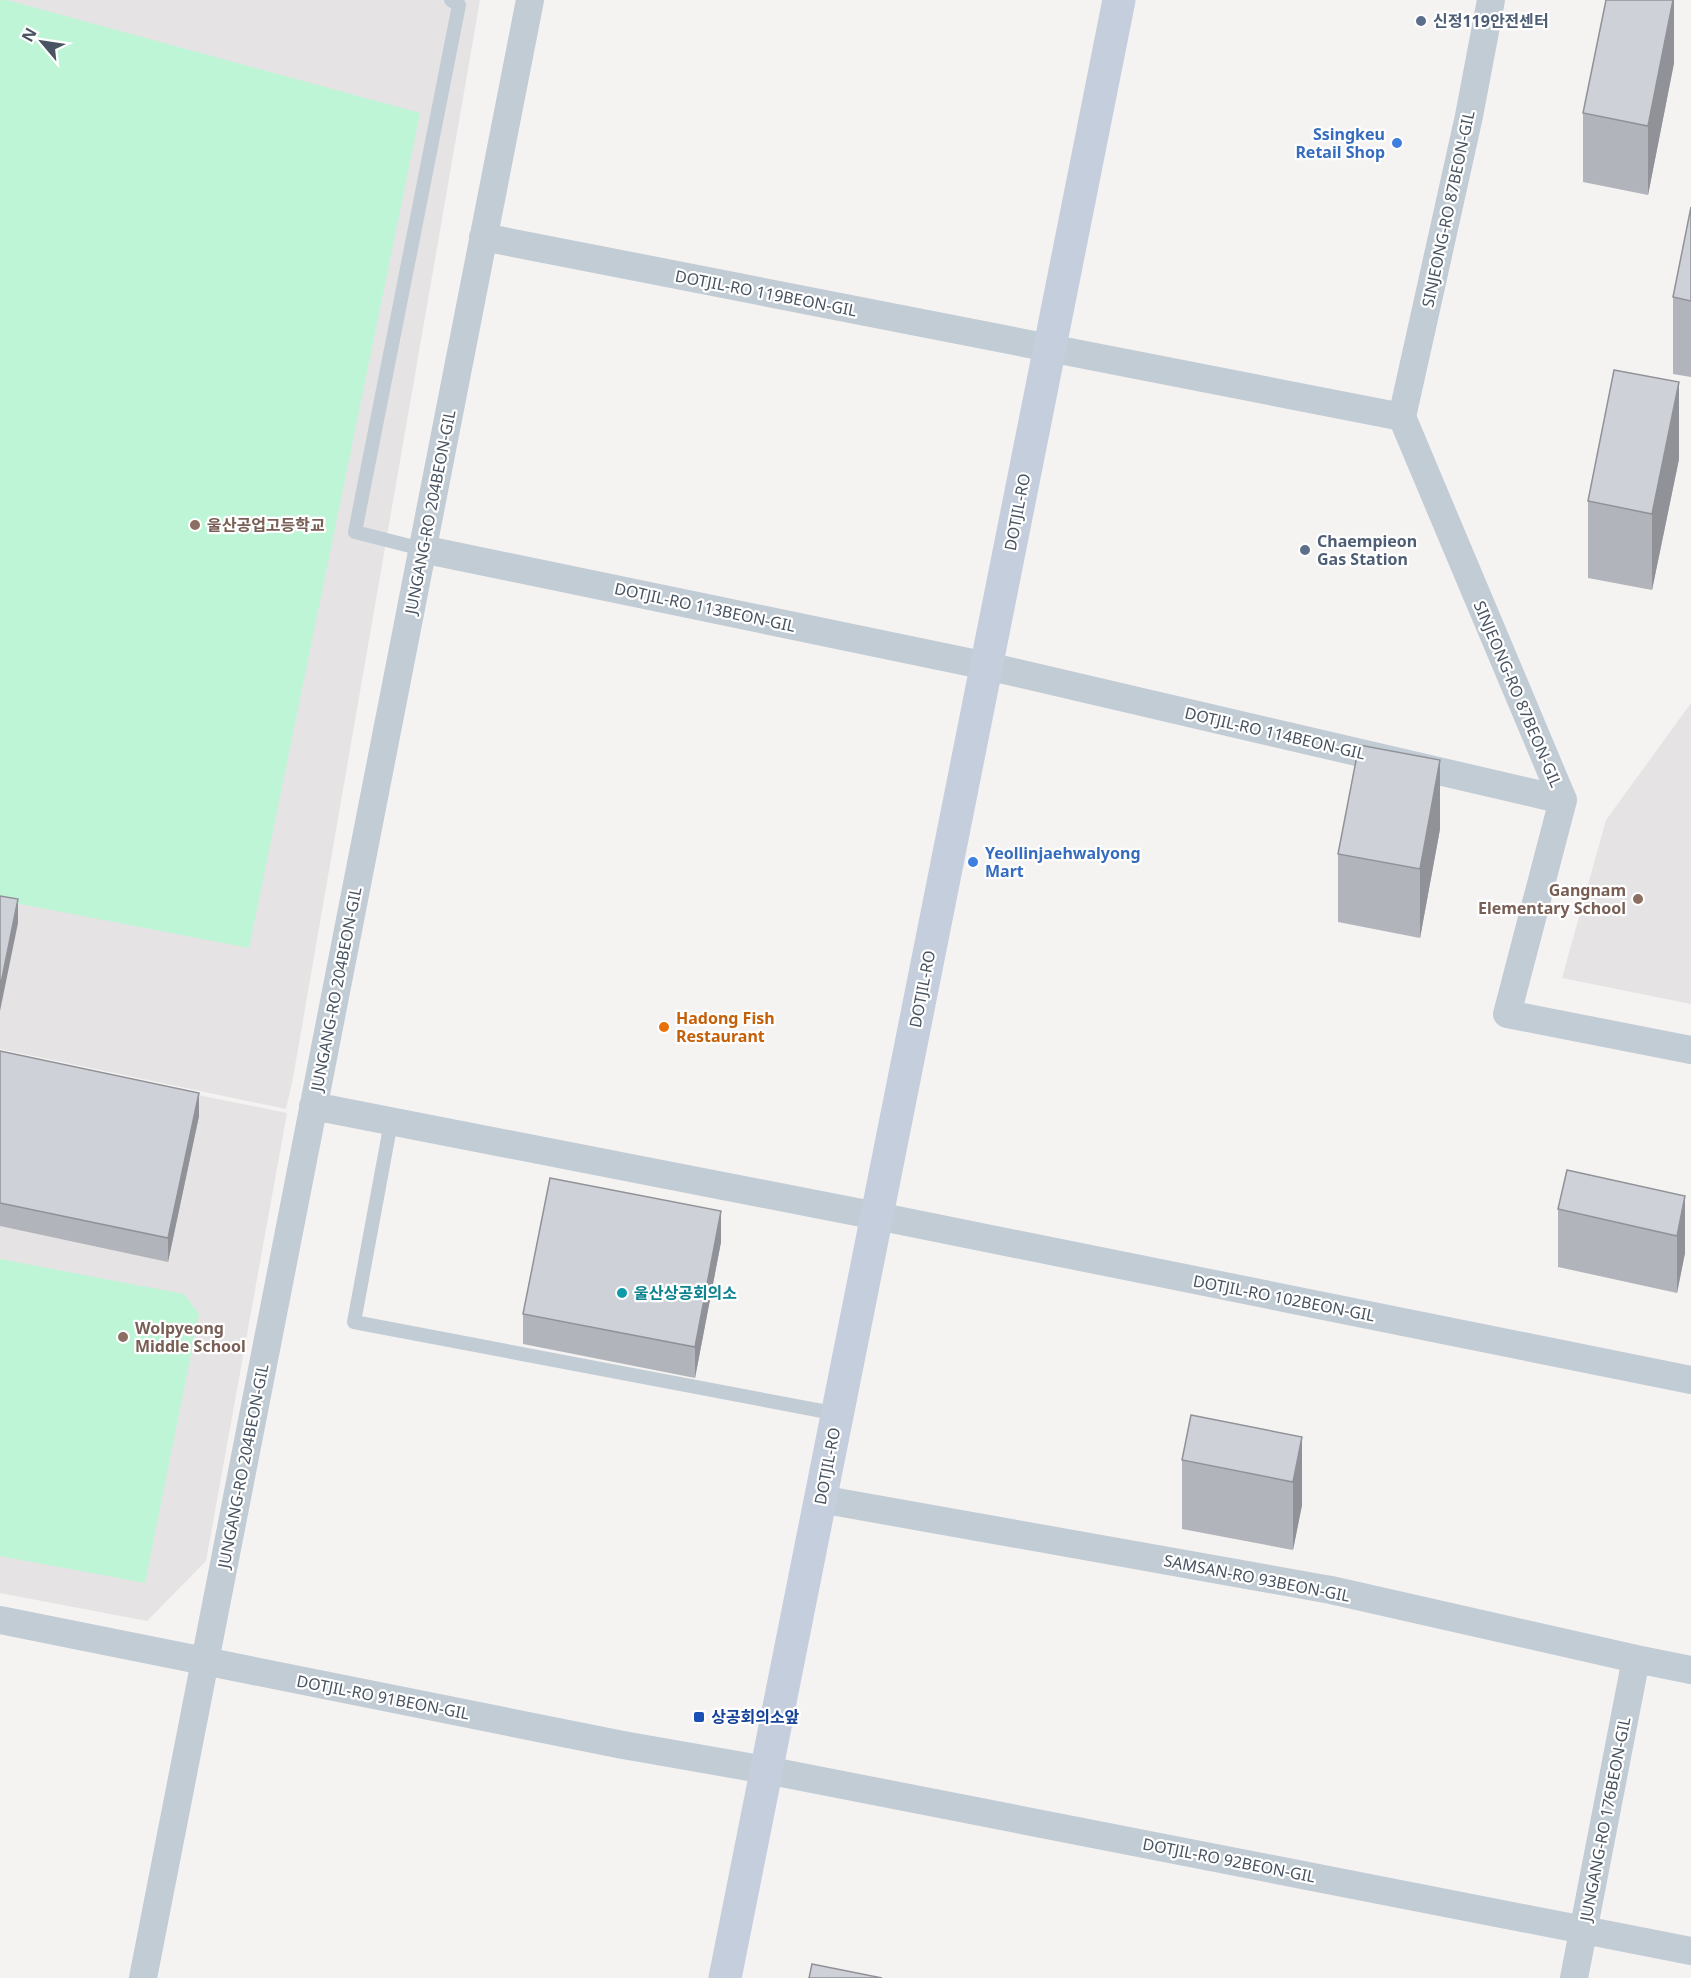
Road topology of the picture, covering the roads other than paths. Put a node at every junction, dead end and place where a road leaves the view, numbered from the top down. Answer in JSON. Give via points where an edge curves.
{"nodes":[{"id":1,"x":451,"y":0,"type":"edge"},
{"id":2,"x":530,"y":0,"type":"edge"},
{"id":3,"x":1119,"y":0,"type":"edge"},
{"id":4,"x":1491,"y":0,"type":"edge"},
{"id":5,"x":483,"y":237,"type":"junction"},
{"id":6,"x":1050,"y":349,"type":"junction"},
{"id":7,"x":1402,"y":417,"type":"junction"},
{"id":8,"x":422,"y":549,"type":"junction"},
{"id":9,"x":987,"y":666,"type":"junction"},
{"id":10,"x":1563,"y":800,"type":"junction"},
{"id":11,"x":1691,"y":1050,"type":"edge"},
{"id":12,"x":314,"y":1106,"type":"junction"},
{"id":13,"x":391,"y":1122,"type":"junction"},
{"id":14,"x":877,"y":1215,"type":"junction"},
{"id":15,"x":1691,"y":1380,"type":"edge"},
{"id":16,"x":838,"y":1414,"type":"junction"},
{"id":17,"x":820,"y":1499,"type":"junction"},
{"id":18,"x":0,"y":1620,"type":"edge"},
{"id":19,"x":1636,"y":1659,"type":"junction"},
{"id":20,"x":205,"y":1661,"type":"junction"},
{"id":21,"x":1691,"y":1670,"type":"edge"},
{"id":22,"x":766,"y":1770,"type":"junction"},
{"id":23,"x":1583,"y":1929,"type":"junction"},
{"id":24,"x":1691,"y":1951,"type":"edge"},
{"id":25,"x":143,"y":1978,"type":"edge"},
{"id":26,"x":725,"y":1978,"type":"edge"},
{"id":27,"x":1574,"y":1978,"type":"edge"}],
"edges":[{"from":1,"to":8,"type":"lane","via":[[459,4],[355,532]]},
{"from":2,"to":5,"type":"street","name":"JUNGANG-RO 204BEON-GIL"},
{"from":3,"to":6,"type":"main road","name":"DOTJIL-RO"},
{"from":4,"to":7,"type":"street","name":"SINJEONG-RO 87BEON-GIL"},
{"from":5,"to":6,"type":"street","name":"DOTJIL-RO 119BEON-GIL"},
{"from":5,"to":8,"type":"street","name":"JUNGANG-RO 204BEON-GIL"},
{"from":6,"to":7,"type":"street"},
{"from":6,"to":9,"type":"main road","name":"DOTJIL-RO"},
{"from":7,"to":10,"type":"street","name":"SINJEONG-RO 87BEON-GIL"},
{"from":8,"to":9,"type":"street","name":"DOTJIL-RO 113BEON-GIL"},
{"from":8,"to":12,"type":"street","name":"JUNGANG-RO 204BEON-GIL"},
{"from":9,"to":10,"type":"street","name":"DOTJIL-RO 114BEON-GIL"},
{"from":9,"to":14,"type":"main road","name":"DOTJIL-RO"},
{"from":10,"to":11,"type":"street","name":"SINJEONG-RO 87BEON-GIL","via":[[1507,1014]]},
{"from":12,"to":13,"type":"street","name":"DOTJIL-RO 102BEON-GIL"},
{"from":12,"to":20,"type":"street","name":"JUNGANG-RO 204BEON-GIL"},
{"from":13,"to":14,"type":"street","name":"DOTJIL-RO 102BEON-GIL"},
{"from":13,"to":16,"type":"lane","via":[[354,1322]]},
{"from":14,"to":15,"type":"street","name":"DOTJIL-RO 102BEON-GIL"},
{"from":14,"to":16,"type":"main road","name":"DOTJIL-RO"},
{"from":16,"to":17,"type":"main road","name":"DOTJIL-RO"},
{"from":17,"to":19,"type":"street","name":"SAMSAN-RO 93BEON-GIL","via":[[1331,1590]]},
{"from":17,"to":22,"type":"main road","name":"DOTJIL-RO"},
{"from":18,"to":20,"type":"street","name":"DOTJIL-RO 91BEON-GIL"},
{"from":19,"to":21,"type":"street","name":"SAMSAN-RO 93BEON-GIL"},
{"from":19,"to":23,"type":"street","name":"JUNGANG-RO 176BEON-GIL"},
{"from":20,"to":22,"type":"street","name":"DOTJIL-RO 91BEON-GIL"},
{"from":20,"to":25,"type":"street","name":"JUNGANG-RO 204BEON-GIL"},
{"from":22,"to":23,"type":"street","name":"DOTJIL-RO 92BEON-GIL"},
{"from":22,"to":26,"type":"main road","name":"DOTJIL-RO"},
{"from":23,"to":24,"type":"street","name":"DOTJIL-RO 92BEON-GIL"},
{"from":23,"to":27,"type":"street","name":"JUNGANG-RO 176BEON-GIL"}]}
